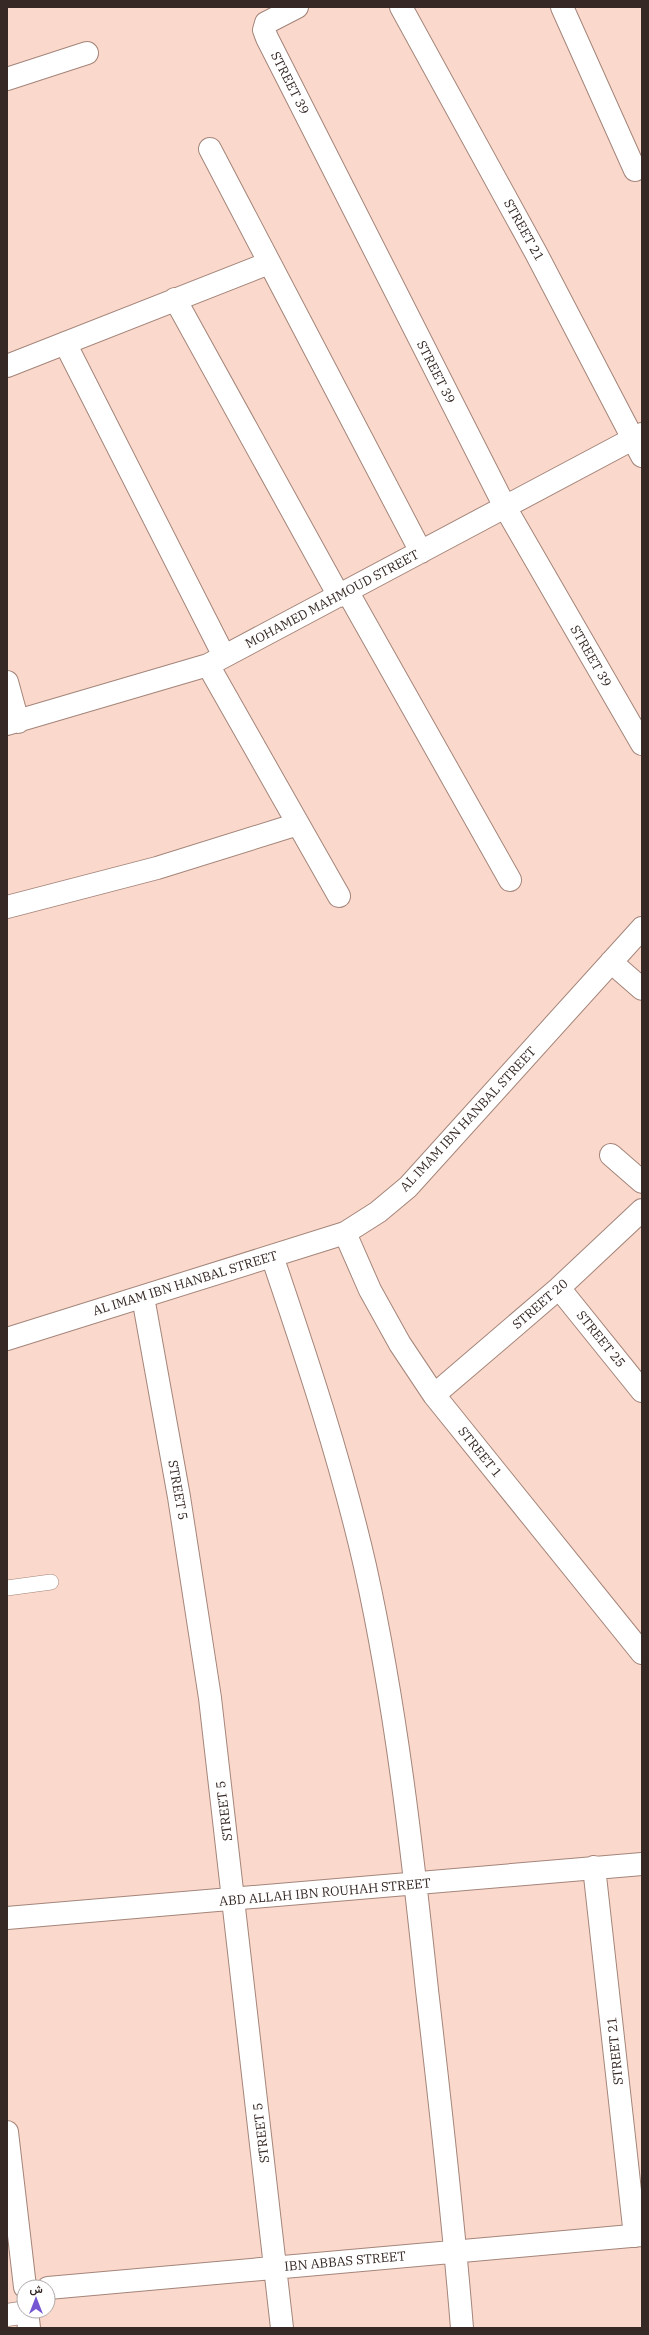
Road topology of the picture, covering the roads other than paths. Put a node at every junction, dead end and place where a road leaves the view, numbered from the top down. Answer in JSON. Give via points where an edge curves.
{"nodes":[{"id":1,"x":297,"y":7,"type":"edge"},
{"id":2,"x":401,"y":7,"type":"edge"},
{"id":3,"x":562,"y":7,"type":"edge"},
{"id":4,"x":87,"y":53,"type":"dead end"},
{"id":5,"x":7,"y":80,"type":"edge"},
{"id":6,"x":210,"y":149,"type":"dead end"},
{"id":7,"x":635,"y":170,"type":"dead end"},
{"id":8,"x":269,"y":263,"type":"junction"},
{"id":9,"x":176,"y":299,"type":"junction"},
{"id":10,"x":65,"y":343,"type":"junction"},
{"id":11,"x":7,"y":366,"type":"edge"},
{"id":12,"x":639,"y":443,"type":"edge"},
{"id":13,"x":505,"y":507,"type":"junction"},
{"id":14,"x":420,"y":552,"type":"junction"},
{"id":15,"x":343,"y":593,"type":"junction"},
{"id":16,"x":216,"y":661,"type":"junction"},
{"id":17,"x":7,"y":682,"type":"edge"},
{"id":18,"x":12,"y":723,"type":"edge"},
{"id":19,"x":642,"y":744,"type":"edge"},
{"id":20,"x":298,"y":824,"type":"junction"},
{"id":21,"x":510,"y":880,"type":"dead end"},
{"id":22,"x":339,"y":896,"type":"dead end"},
{"id":23,"x":7,"y":907,"type":"edge"},
{"id":24,"x":642,"y":928,"type":"edge"},
{"id":25,"x":611,"y":962,"type":"junction"},
{"id":26,"x":642,"y":988,"type":"edge"},
{"id":27,"x":611,"y":1155,"type":"dead end"},
{"id":28,"x":642,"y":1182,"type":"edge"},
{"id":29,"x":642,"y":1210,"type":"edge"},
{"id":30,"x":345,"y":1233,"type":"junction"},
{"id":31,"x":272,"y":1256,"type":"junction"},
{"id":32,"x":559,"y":1288,"type":"junction"},
{"id":33,"x":143,"y":1297,"type":"junction"},
{"id":34,"x":7,"y":1339,"type":"edge"},
{"id":35,"x":642,"y":1391,"type":"edge"},
{"id":36,"x":434,"y":1395,"type":"junction"},
{"id":37,"x":51,"y":1582,"type":"dead end"},
{"id":38,"x":7,"y":1588,"type":"edge"},
{"id":39,"x":642,"y":1652,"type":"edge"},
{"id":40,"x":642,"y":1864,"type":"edge"},
{"id":41,"x":594,"y":1867,"type":"junction"},
{"id":42,"x":416,"y":1884,"type":"junction"},
{"id":43,"x":234,"y":1899,"type":"junction"},
{"id":44,"x":7,"y":1918,"type":"edge"},
{"id":45,"x":7,"y":2132,"type":"edge"},
{"id":46,"x":639,"y":2235,"type":"edge"},
{"id":47,"x":456,"y":2252,"type":"junction"},
{"id":48,"x":277,"y":2268,"type":"junction"},
{"id":49,"x":23,"y":2279,"type":"edge"},
{"id":50,"x":56,"y":2287,"type":"edge"},
{"id":51,"x":282,"y":2328,"type":"edge"},
{"id":52,"x":462,"y":2328,"type":"edge"}],
"edges":[{"from":1,"to":13,"type":"street","name":"STREET 39","via":[[266,22],[264,30],[267,38]]},
{"from":2,"to":12,"type":"street","name":"STREET 21"},
{"from":3,"to":7,"type":"street"},
{"from":4,"to":5,"type":"street"},
{"from":6,"to":8,"type":"street"},
{"from":8,"to":9,"type":"street"},
{"from":8,"to":14,"type":"street"},
{"from":9,"to":10,"type":"street"},
{"from":9,"to":15,"type":"street"},
{"from":10,"to":11,"type":"street"},
{"from":10,"to":16,"type":"street"},
{"from":12,"to":13,"type":"street","name":"MOHAMED MAHMOUD STREET"},
{"from":13,"to":14,"type":"street","name":"MOHAMED MAHMOUD STREET"},
{"from":13,"to":19,"type":"street","name":"STREET 39"},
{"from":14,"to":15,"type":"street","name":"MOHAMED MAHMOUD STREET"},
{"from":15,"to":16,"type":"street","name":"MOHAMED MAHMOUD STREET"},
{"from":15,"to":21,"type":"street"},
{"from":16,"to":18,"type":"street","name":"MOHAMED MAHMOUD STREET"},
{"from":16,"to":20,"type":"street"},
{"from":17,"to":18,"type":"street"},
{"from":20,"to":22,"type":"street"},
{"from":20,"to":23,"type":"street","via":[[157,868]]},
{"from":24,"to":25,"type":"street","name":"AL IMAM IBN HANBAL STREET"},
{"from":25,"to":26,"type":"street"},
{"from":25,"to":30,"type":"street","name":"AL IMAM IBN HANBAL STREET","via":[[408,1187],[378,1212]]},
{"from":27,"to":28,"type":"street"},
{"from":29,"to":32,"type":"street","name":"STREET 20"},
{"from":30,"to":31,"type":"street","name":"AL IMAM IBN HANBAL STREET"},
{"from":30,"to":36,"type":"street","name":"STREET 1","via":[[370,1290],[400,1344]]},
{"from":31,"to":33,"type":"street","name":"AL IMAM IBN HANBAL STREET"},
{"from":31,"to":42,"type":"street","via":[[324,1409],[365,1566],[396,1724]]},
{"from":32,"to":35,"type":"street","name":"STREET 25"},
{"from":32,"to":36,"type":"street","name":"STREET 20"},
{"from":33,"to":34,"type":"street","name":"AL IMAM IBN HANBAL STREET"},
{"from":33,"to":43,"type":"street","name":"STREET 5","via":[[179,1496],[210,1698]]},
{"from":36,"to":39,"type":"street","name":"STREET 1"},
{"from":37,"to":38,"type":"lane"},
{"from":40,"to":41,"type":"street","name":"ABD ALLAH IBN ROUHAH STREET"},
{"from":41,"to":42,"type":"street","name":"ABD ALLAH IBN ROUHAH STREET"},
{"from":41,"to":46,"type":"street","name":"STREET 21"},
{"from":42,"to":43,"type":"street","name":"ABD ALLAH IBN ROUHAH STREET"},
{"from":42,"to":47,"type":"street"},
{"from":43,"to":44,"type":"street","name":"ABD ALLAH IBN ROUHAH STREET"},
{"from":43,"to":48,"type":"street","name":"STREET 5"},
{"from":45,"to":49,"type":"street"},
{"from":46,"to":47,"type":"street","name":"IBN ABBAS STREET"},
{"from":47,"to":48,"type":"street","name":"IBN ABBAS STREET"},
{"from":47,"to":52,"type":"street"},
{"from":48,"to":50,"type":"street","name":"IBN ABBAS STREET"},
{"from":48,"to":51,"type":"street","name":"STREET 5"}]}
